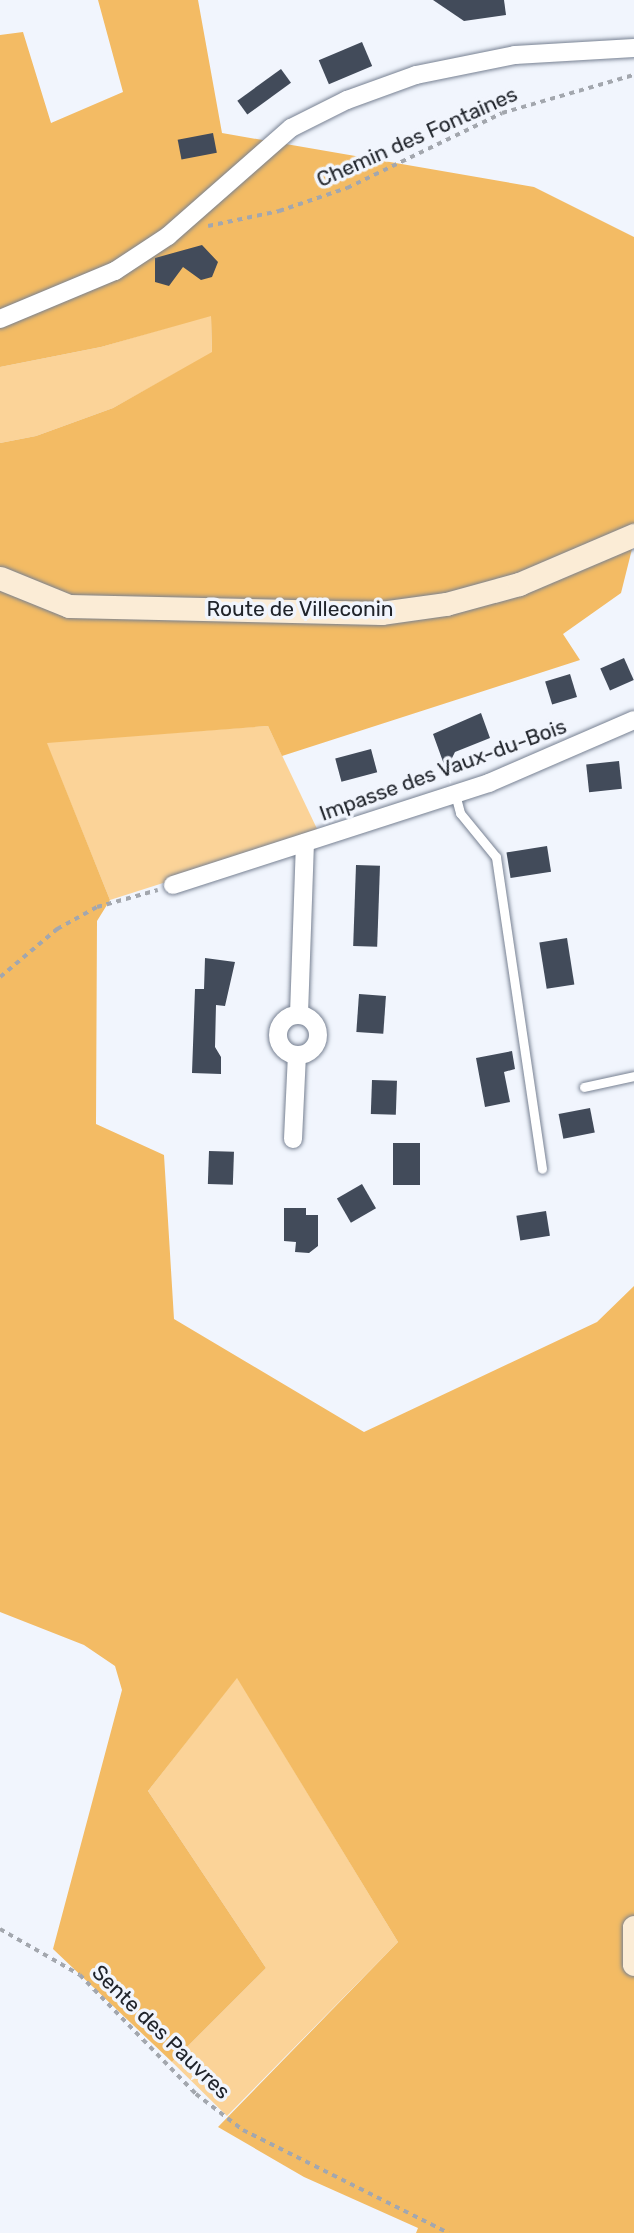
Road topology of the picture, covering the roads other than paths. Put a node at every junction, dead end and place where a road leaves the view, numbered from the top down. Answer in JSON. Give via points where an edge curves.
{"nodes":[{"id":1,"x":634,"y":48,"type":"edge"},
{"id":2,"x":0,"y":319,"type":"edge"},
{"id":3,"x":634,"y":535,"type":"edge"},
{"id":4,"x":0,"y":578,"type":"edge"},
{"id":5,"x":634,"y":720,"type":"edge"},
{"id":6,"x":455,"y":794,"type":"junction"},
{"id":7,"x":304,"y":843,"type":"junction"},
{"id":8,"x":173,"y":885,"type":"road end"},
{"id":9,"x":299,"y":1014,"type":"junction"},
{"id":10,"x":297,"y":1055,"type":"junction"},
{"id":11,"x":634,"y":1076,"type":"edge"},
{"id":12,"x":584,"y":1087,"type":"dead end"},
{"id":13,"x":293,"y":1139,"type":"dead end"},
{"id":14,"x":542,"y":1169,"type":"dead end"},
{"id":15,"x":634,"y":1927,"type":"edge"},
{"id":16,"x":634,"y":1964,"type":"edge"}],
"edges":[{"from":1,"to":2,"type":"street","via":[[515,55],[416,75],[347,100],[291,128],[172,233],[115,271]]},
{"from":3,"to":4,"type":"main road","name":"Route de Villeconin","via":[[519,584],[446,604],[381,613],[69,606]]},
{"from":5,"to":6,"type":"street","name":"Impasse des Vaux-du-Bois","via":[[553,759]]},
{"from":6,"to":7,"type":"street","name":"Impasse des Vaux-du-Bois"},
{"from":6,"to":14,"type":"lane","via":[[460,813],[496,857]]},
{"from":7,"to":8,"type":"street","name":"Impasse des Vaux-du-Bois"},
{"from":7,"to":9,"type":"street","name":"Impasse des Vaux-du-Bois"},
{"from":9,"to":10,"type":"street","via":[[312,1020],[318,1039],[310,1051]]},
{"from":9,"to":10,"type":"street","via":[[282,1021],[277,1034],[281,1046]]},
{"from":10,"to":13,"type":"street"},
{"from":11,"to":12,"type":"lane"},
{"from":15,"to":16,"type":"main road"}]}
